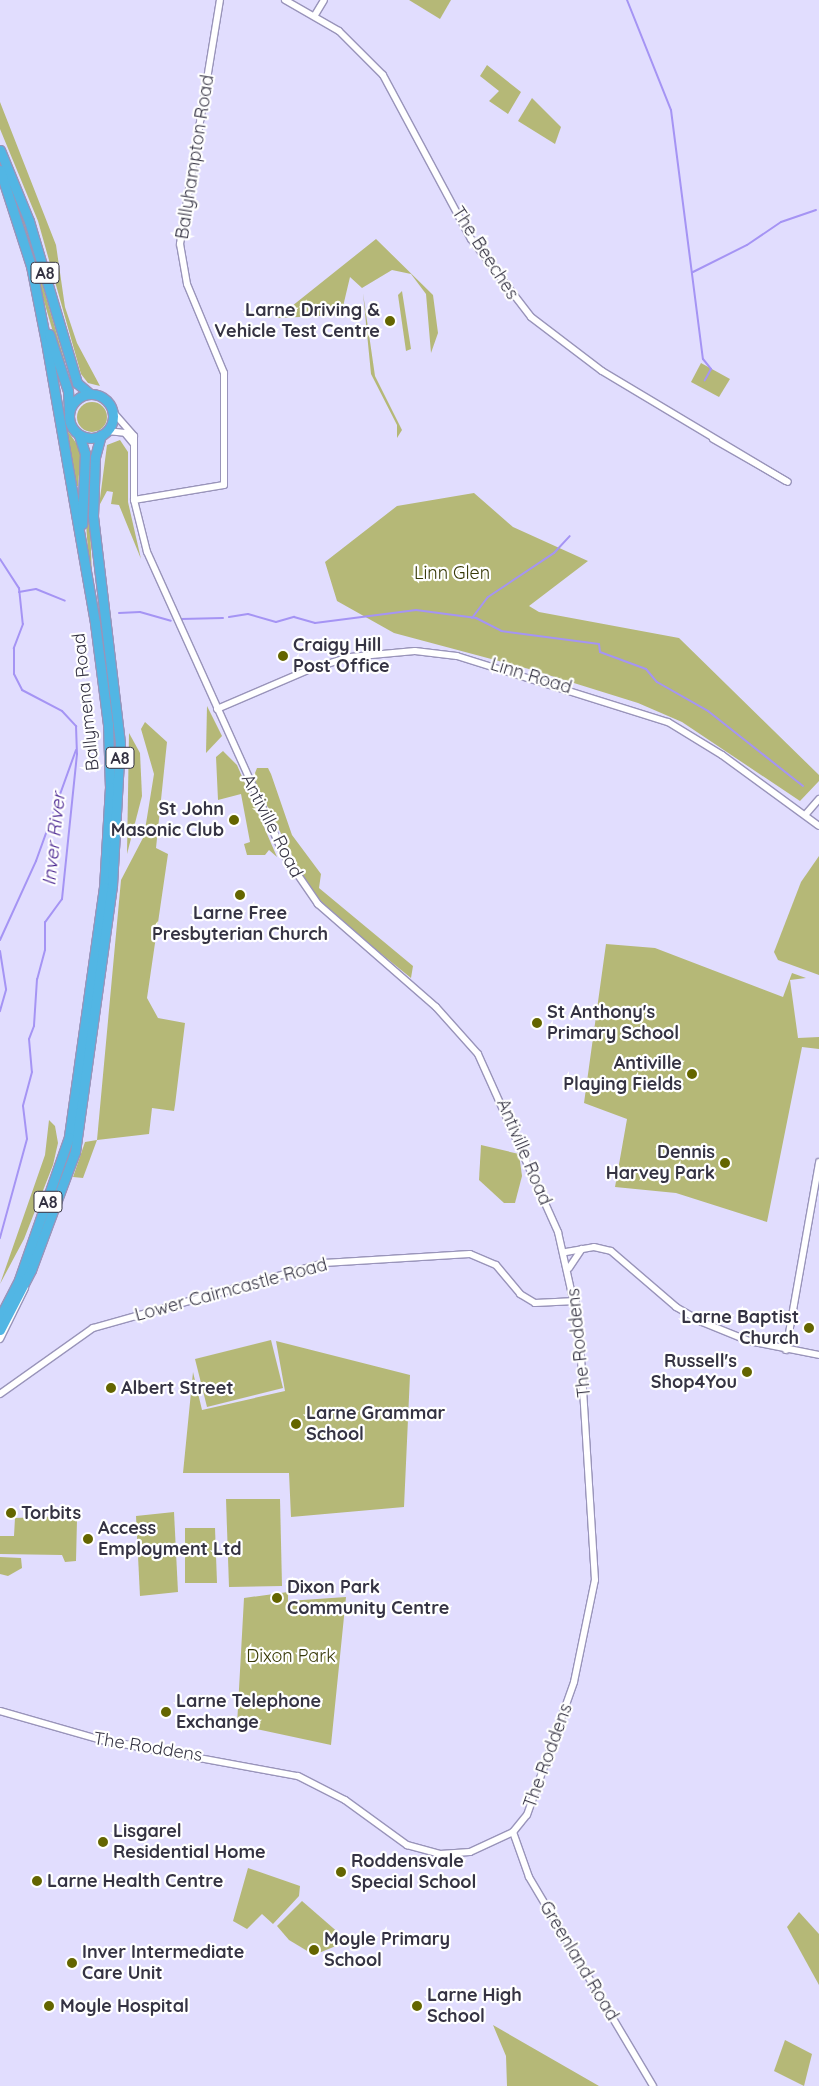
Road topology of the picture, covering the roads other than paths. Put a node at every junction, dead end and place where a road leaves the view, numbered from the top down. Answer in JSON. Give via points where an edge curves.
{"nodes":[{"id":1,"x":220,"y":0,"type":"edge"},
{"id":2,"x":284,"y":0,"type":"edge"},
{"id":3,"x":324,"y":0,"type":"edge"},
{"id":4,"x":315,"y":14,"type":"junction"},
{"id":5,"x":0,"y":150,"type":"edge"},
{"id":6,"x":0,"y":170,"type":"edge"},
{"id":7,"x":31,"y":266,"type":"junction"},
{"id":8,"x":90,"y":394,"type":"junction"},
{"id":9,"x":112,"y":410,"type":"junction"},
{"id":10,"x":69,"y":411,"type":"junction"},
{"id":11,"x":104,"y":433,"type":"junction"},
{"id":12,"x":79,"y":435,"type":"junction"},
{"id":13,"x":136,"y":448,"type":"junction"},
{"id":14,"x":788,"y":482,"type":"dead end"},
{"id":15,"x":134,"y":500,"type":"junction"},
{"id":16,"x":87,"y":574,"type":"junction"},
{"id":17,"x":217,"y":710,"type":"junction"},
{"id":18,"x":819,"y":799,"type":"edge"},
{"id":19,"x":806,"y":814,"type":"junction"},
{"id":20,"x":819,"y":826,"type":"edge"},
{"id":21,"x":819,"y":1162,"type":"edge"},
{"id":22,"x":583,"y":1248,"type":"junction"},
{"id":23,"x":566,"y":1252,"type":"junction"},
{"id":24,"x":570,"y":1268,"type":"junction"},
{"id":25,"x":31,"y":1270,"type":"junction"},
{"id":26,"x":576,"y":1301,"type":"junction"},
{"id":27,"x":0,"y":1317,"type":"edge"},
{"id":28,"x":0,"y":1330,"type":"edge"},
{"id":29,"x":0,"y":1339,"type":"edge"},
{"id":30,"x":786,"y":1350,"type":"junction"},
{"id":31,"x":819,"y":1355,"type":"edge"},
{"id":32,"x":0,"y":1394,"type":"edge"},
{"id":33,"x":0,"y":1711,"type":"edge"},
{"id":34,"x":514,"y":1832,"type":"junction"},
{"id":35,"x":653,"y":2086,"type":"edge"}],
"edges":[{"from":1,"to":15,"type":"street","name":"Ballyhampton Road","via":[[180,244],[187,284],[224,373],[224,485]]},
{"from":2,"to":4,"type":"street","name":"The Beeches"},
{"from":3,"to":4,"type":"street"},
{"from":4,"to":14,"type":"street","name":"The Beeches","via":[[356,46],[383,75],[472,239],[509,293],[552,335],[602,371],[707,433],[748,462]]},
{"from":5,"to":8,"type":"highway","number":"A8","via":[[29,221],[77,383]]},
{"from":6,"to":7,"type":"highway","name":"Ballymena Road","number":"A8"},
{"from":7,"to":10,"type":"highway","number":"A8","via":[[68,391]]},
{"from":7,"to":16,"type":"highway","name":"Ballymena Road","number":"A8"},
{"from":8,"to":9,"type":"highway","number":"A8","via":[[104,399]]},
{"from":8,"to":10,"type":"highway","via":[[77,399]]},
{"from":9,"to":11,"type":"highway","number":"A8"},
{"from":9,"to":13,"type":"street","name":"Antiville Road","via":[[132,431]]},
{"from":10,"to":12,"type":"highway","number":"A8","via":[[70,424]]},
{"from":11,"to":12,"type":"highway"},
{"from":11,"to":13,"type":"street","via":[[124,433]]},
{"from":11,"to":25,"type":"highway","name":"Ballymena Road","number":"A8","via":[[93,497],[118,713],[116,851],[75,1152]]},
{"from":12,"to":16,"type":"highway","number":"A8","via":[[85,453],[81,511]]},
{"from":13,"to":15,"type":"street","name":"Antiville Road"},
{"from":15,"to":17,"type":"street","name":"Antiville Road","via":[[146,552]]},
{"from":16,"to":27,"type":"highway","name":"Ballymena Road","number":"A8","via":[[108,724],[110,787],[104,887],[65,1155],[19,1280]]},
{"from":17,"to":19,"type":"street","name":"Linn Road","via":[[343,659],[405,651],[457,656],[668,722]]},
{"from":17,"to":23,"type":"street","name":"Antiville Road","via":[[283,853],[309,894],[452,1023],[482,1060]]},
{"from":18,"to":19,"type":"street"},
{"from":19,"to":20,"type":"street","name":"Linn Road"},
{"from":21,"to":30,"type":"street"},
{"from":22,"to":23,"type":"street"},
{"from":22,"to":24,"type":"street"},
{"from":22,"to":30,"type":"street","via":[[611,1252],[676,1307],[702,1322]]},
{"from":23,"to":24,"type":"street","name":"The Roddens"},
{"from":24,"to":26,"type":"street","name":"The Roddens"},
{"from":25,"to":28,"type":"highway","number":"A8"},
{"from":25,"to":29,"type":"street","via":[[12,1320]]},
{"from":26,"to":32,"type":"street","name":"Lower Cairncastle Road","via":[[535,1302],[486,1259],[461,1252],[310,1266],[84,1332]]},
{"from":26,"to":34,"type":"street","name":"The Roddens","via":[[595,1580],[558,1734],[527,1815]]},
{"from":30,"to":31,"type":"street"},
{"from":33,"to":34,"type":"street","name":"The Roddens","via":[[101,1740],[298,1776],[345,1800],[397,1840],[429,1852],[470,1852]]},
{"from":34,"to":35,"type":"street","name":"Greenland Road","via":[[529,1877]]}]}
